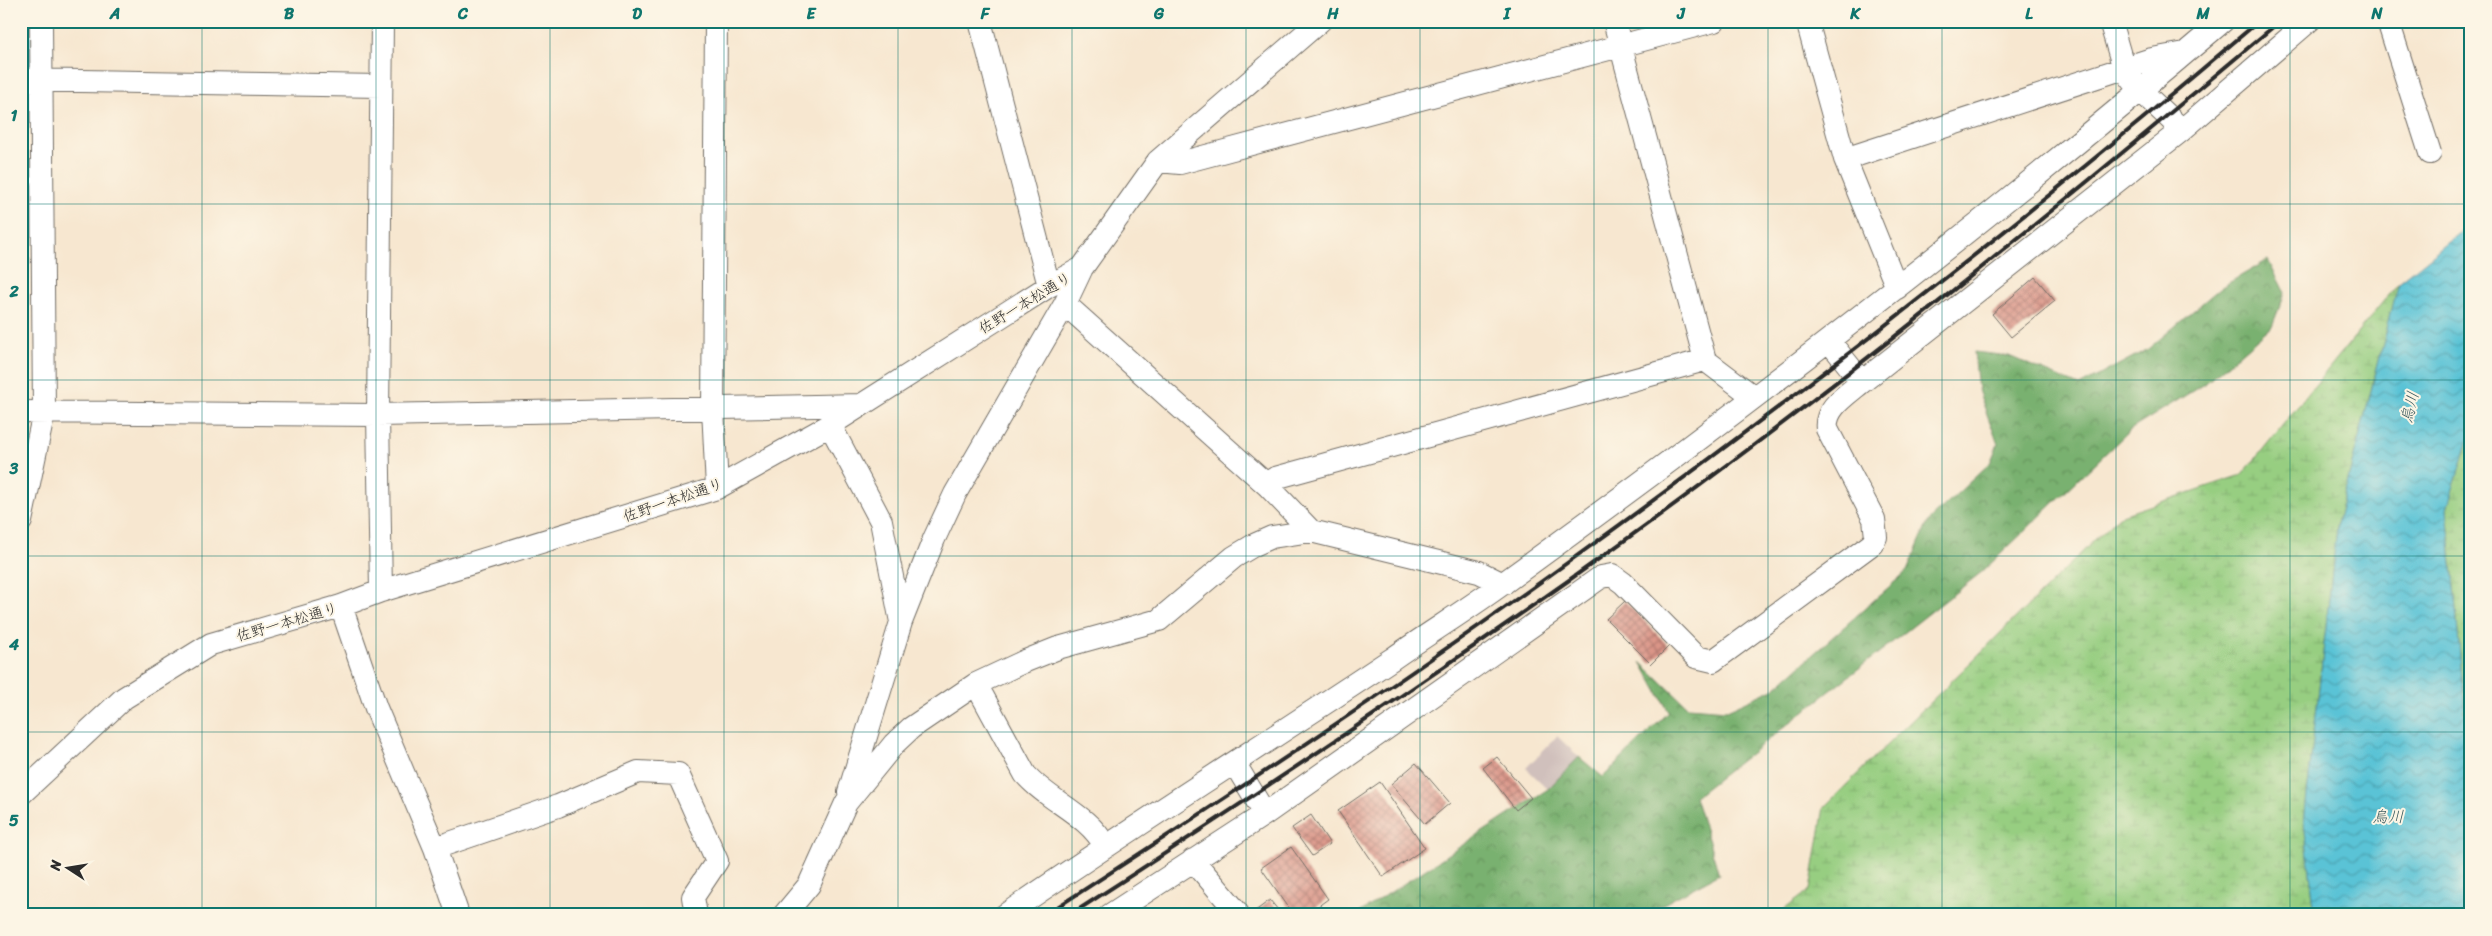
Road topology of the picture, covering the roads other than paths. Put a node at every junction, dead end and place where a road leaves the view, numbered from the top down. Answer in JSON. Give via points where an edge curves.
{"nodes":[{"id":1,"x":41,"y":21,"type":"edge"},
{"id":2,"x":382,"y":21,"type":"edge"},
{"id":3,"x":716,"y":21,"type":"edge"},
{"id":4,"x":980,"y":21,"type":"edge"},
{"id":5,"x":1320,"y":21,"type":"edge"},
{"id":6,"x":1614,"y":21,"type":"edge"},
{"id":7,"x":1714,"y":21,"type":"edge"},
{"id":8,"x":1807,"y":21,"type":"edge"},
{"id":9,"x":2110,"y":21,"type":"edge"},
{"id":10,"x":2223,"y":21,"type":"edge"},
{"id":11,"x":2309,"y":21,"type":"edge"},
{"id":12,"x":2388,"y":21,"type":"edge"},
{"id":13,"x":1620,"y":47,"type":"junction"},
{"id":14,"x":2186,"y":53,"type":"junction"},
{"id":15,"x":2124,"y":69,"type":"junction"},
{"id":16,"x":31,"y":80,"type":"edge"},
{"id":17,"x":380,"y":86,"type":"junction"},
{"id":18,"x":2141,"y":91,"type":"junction"},
{"id":19,"x":2182,"y":130,"type":"junction"},
{"id":20,"x":2430,"y":154,"type":"dead end"},
{"id":21,"x":1845,"y":159,"type":"junction"},
{"id":22,"x":1158,"y":161,"type":"junction"},
{"id":23,"x":1082,"y":268,"type":"junction"},
{"id":24,"x":1049,"y":286,"type":"junction"},
{"id":25,"x":1897,"y":288,"type":"junction"},
{"id":26,"x":1065,"y":304,"type":"junction"},
{"id":27,"x":1829,"y":341,"type":"junction"},
{"id":28,"x":1705,"y":360,"type":"junction"},
{"id":29,"x":1862,"y":382,"type":"junction"},
{"id":30,"x":1754,"y":397,"type":"junction"},
{"id":31,"x":862,"y":405,"type":"junction"},
{"id":32,"x":713,"y":409,"type":"junction"},
{"id":33,"x":21,"y":412,"type":"edge"},
{"id":34,"x":44,"y":412,"type":"junction"},
{"id":35,"x":378,"y":415,"type":"junction"},
{"id":36,"x":830,"y":425,"type":"junction"},
{"id":37,"x":1267,"y":485,"type":"junction"},
{"id":38,"x":717,"y":488,"type":"junction"},
{"id":39,"x":21,"y":521,"type":"edge"},
{"id":40,"x":1311,"y":531,"type":"junction"},
{"id":41,"x":1503,"y":584,"type":"junction"},
{"id":42,"x":380,"y":591,"type":"junction"},
{"id":43,"x":341,"y":606,"type":"junction"},
{"id":44,"x":901,"y":622,"type":"junction"},
{"id":45,"x":976,"y":684,"type":"junction"},
{"id":46,"x":1235,"y":764,"type":"junction"},
{"id":47,"x":21,"y":794,"type":"edge"},
{"id":48,"x":846,"y":803,"type":"junction"},
{"id":49,"x":1265,"y":814,"type":"junction"},
{"id":50,"x":1105,"y":846,"type":"junction"},
{"id":51,"x":435,"y":848,"type":"junction"},
{"id":52,"x":1193,"y":860,"type":"junction"},
{"id":53,"x":1237,"y":912,"type":"dead end"},
{"id":54,"x":458,"y":915,"type":"edge"},
{"id":55,"x":696,"y":915,"type":"edge"},
{"id":56,"x":784,"y":915,"type":"edge"},
{"id":57,"x":1006,"y":915,"type":"edge"},
{"id":58,"x":1110,"y":915,"type":"edge"}],
"edges":[{"from":1,"to":16,"type":"street"},
{"from":2,"to":17,"type":"street"},
{"from":3,"to":32,"type":"street"},
{"from":4,"to":24,"type":"street"},
{"from":5,"to":22,"type":"street","name":"佐野一本松通り"},
{"from":6,"to":13,"type":"street"},
{"from":7,"to":13,"type":"street"},
{"from":8,"to":21,"type":"street"},
{"from":9,"to":15,"type":"street"},
{"from":10,"to":14,"type":"street"},
{"from":11,"to":19,"type":"street"},
{"from":12,"to":20,"type":"street"},
{"from":13,"to":22,"type":"street","via":[[1180,163]]},
{"from":13,"to":28,"type":"street"},
{"from":14,"to":15,"type":"street","via":[[2152,59]]},
{"from":14,"to":18,"type":"street"},
{"from":15,"to":18,"type":"street"},
{"from":15,"to":21,"type":"street"},
{"from":16,"to":17,"type":"street"},
{"from":16,"to":34,"type":"street"},
{"from":17,"to":35,"type":"street"},
{"from":18,"to":19,"type":"street"},
{"from":18,"to":25,"type":"street"},
{"from":19,"to":29,"type":"street"},
{"from":21,"to":25,"type":"street"},
{"from":22,"to":23,"type":"street","name":"佐野一本松通り"},
{"from":23,"to":24,"type":"street","name":"佐野一本松通り"},
{"from":23,"to":26,"type":"street"},
{"from":24,"to":31,"type":"street","name":"佐野一本松通り"},
{"from":25,"to":27,"type":"street"},
{"from":26,"to":37,"type":"street"},
{"from":26,"to":44,"type":"street","via":[[955,494]]},
{"from":27,"to":29,"type":"street"},
{"from":27,"to":30,"type":"street"},
{"from":28,"to":30,"type":"street"},
{"from":28,"to":37,"type":"street","via":[[1275,478]]},
{"from":29,"to":49,"type":"street","via":[[1829,411],[1826,420],[1827,429],[1874,519],[1876,538],[1713,661],[1696,657],[1612,575],[1601,577]]},
{"from":30,"to":41,"type":"street"},
{"from":31,"to":32,"type":"street"},
{"from":31,"to":36,"type":"street","name":"佐野一本松通り"},
{"from":32,"to":35,"type":"street"},
{"from":32,"to":38,"type":"street"},
{"from":33,"to":34,"type":"street"},
{"from":34,"to":35,"type":"street"},
{"from":34,"to":39,"type":"street"},
{"from":35,"to":42,"type":"street"},
{"from":36,"to":38,"type":"street","name":"佐野一本松通り"},
{"from":36,"to":44,"type":"street","via":[[881,520]]},
{"from":37,"to":40,"type":"street"},
{"from":38,"to":42,"type":"street","name":"佐野一本松通り"},
{"from":40,"to":41,"type":"street","via":[[1479,572]]},
{"from":40,"to":45,"type":"street","via":[[1272,538],[1254,545],[1234,557],[1159,620],[1058,648]]},
{"from":41,"to":46,"type":"street"},
{"from":42,"to":43,"type":"street","name":"佐野一本松通り"},
{"from":43,"to":47,"type":"street","name":"佐野一本松通り","via":[[211,644],[124,698]]},
{"from":43,"to":51,"type":"street","via":[[376,708]]},
{"from":44,"to":48,"type":"street"},
{"from":45,"to":48,"type":"street","via":[[911,728]]},
{"from":45,"to":50,"type":"street","via":[[1025,774],[1095,831]]},
{"from":46,"to":49,"type":"street"},
{"from":46,"to":50,"type":"street"},
{"from":48,"to":56,"type":"street","via":[[809,885]]},
{"from":49,"to":52,"type":"street"},
{"from":50,"to":57,"type":"street"},
{"from":51,"to":54,"type":"street"},
{"from":51,"to":55,"type":"street","via":[[558,806],[638,772],[678,774],[717,861],[693,897]]},
{"from":52,"to":53,"type":"street"},
{"from":52,"to":58,"type":"street"}]}
